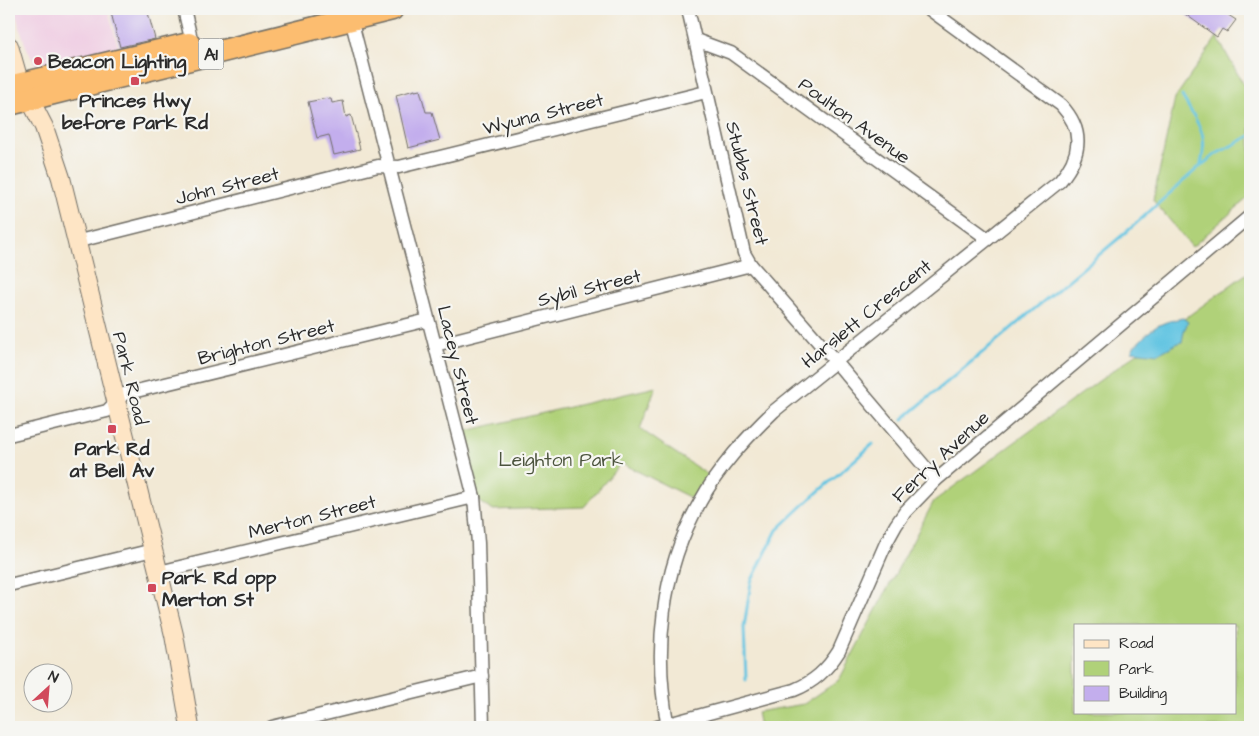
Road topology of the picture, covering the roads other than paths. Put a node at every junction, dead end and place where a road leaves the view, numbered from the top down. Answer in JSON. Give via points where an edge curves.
{"nodes":[{"id":1,"x":184,"y":9,"type":"edge"},
{"id":2,"x":330,"y":9,"type":"edge"},
{"id":3,"x":392,"y":9,"type":"edge"},
{"id":4,"x":688,"y":9,"type":"edge"},
{"id":5,"x":929,"y":9,"type":"edge"},
{"id":6,"x":351,"y":19,"type":"junction"},
{"id":7,"x":696,"y":40,"type":"junction"},
{"id":8,"x":192,"y":43,"type":"junction"},
{"id":9,"x":9,"y":46,"type":"edge"},
{"id":10,"x":706,"y":92,"type":"junction"},
{"id":11,"x":17,"y":93,"type":"edge"},
{"id":12,"x":389,"y":167,"type":"junction"},
{"id":13,"x":1250,"y":216,"type":"edge"},
{"id":14,"x":988,"y":239,"type":"junction"},
{"id":15,"x":75,"y":242,"type":"junction"},
{"id":16,"x":751,"y":265,"type":"junction"},
{"id":17,"x":428,"y":320,"type":"junction"},
{"id":18,"x":435,"y":345,"type":"junction"},
{"id":19,"x":836,"y":362,"type":"junction"},
{"id":20,"x":116,"y":402,"type":"junction"},
{"id":21,"x":9,"y":435,"type":"edge"},
{"id":22,"x":936,"y":480,"type":"junction"},
{"id":23,"x":474,"y":497,"type":"junction"},
{"id":24,"x":153,"y":550,"type":"junction"},
{"id":25,"x":159,"y":572,"type":"junction"},
{"id":26,"x":9,"y":585,"type":"edge"},
{"id":27,"x":482,"y":676,"type":"junction"},
{"id":28,"x":664,"y":726,"type":"edge"},
{"id":29,"x":190,"y":727,"type":"edge"},
{"id":30,"x":272,"y":727,"type":"edge"},
{"id":31,"x":483,"y":727,"type":"edge"}],
"edges":[{"from":1,"to":8,"type":"street"},
{"from":2,"to":8,"type":"highway","number":"A1"},
{"from":3,"to":6,"type":"highway","number":"A1"},
{"from":4,"to":7,"type":"street","name":"Stubbs Street"},
{"from":5,"to":14,"type":"street","name":"Harslett Crescent","via":[[1061,105],[1074,124],[1078,146],[1069,170],[1060,181]]},
{"from":6,"to":11,"type":"highway","number":"A1"},
{"from":6,"to":12,"type":"street","name":"Lacey Street"},
{"from":7,"to":10,"type":"street","name":"Stubbs Street"},
{"from":7,"to":14,"type":"street","name":"Poulton Avenue","via":[[731,53]]},
{"from":8,"to":11,"type":"highway","number":"A1"},
{"from":9,"to":11,"type":"main road","name":"Park Road","via":[[16,70]]},
{"from":10,"to":12,"type":"street","name":"Wyuna Street"},
{"from":10,"to":16,"type":"street","name":"Stubbs Street","via":[[740,239]]},
{"from":11,"to":15,"type":"main road","name":"Park Road","via":[[51,145]]},
{"from":12,"to":15,"type":"street","name":"John Street","via":[[378,166]]},
{"from":12,"to":17,"type":"street","name":"Lacey Street"},
{"from":13,"to":22,"type":"street","name":"Ferry Avenue"},
{"from":14,"to":19,"type":"street","name":"Harslett Crescent"},
{"from":15,"to":20,"type":"main road","name":"Park Road"},
{"from":16,"to":18,"type":"street","name":"Sybil Street"},
{"from":16,"to":19,"type":"street","name":"Stubbs Street"},
{"from":17,"to":18,"type":"street","name":"Lacey Street"},
{"from":17,"to":20,"type":"street","name":"Brighton Street","via":[[124,394]]},
{"from":18,"to":23,"type":"street","name":"Lacey Street"},
{"from":19,"to":22,"type":"street","name":"Stubbs Street"},
{"from":19,"to":28,"type":"street","name":"Harslett Crescent","via":[[754,430],[714,479],[691,519],[674,563],[663,616]]},
{"from":20,"to":21,"type":"street","name":"Brighton Street","via":[[107,411]]},
{"from":20,"to":24,"type":"main road","name":"Park Road"},
{"from":22,"to":28,"type":"street","name":"Ferry Avenue","via":[[896,525],[839,650],[820,675],[794,690]]},
{"from":23,"to":25,"type":"street","name":"Merton Street"},
{"from":23,"to":27,"type":"street","name":"Lacey Street"},
{"from":24,"to":25,"type":"main road","name":"Park Road"},
{"from":24,"to":26,"type":"street"},
{"from":25,"to":29,"type":"main road","name":"Park Road"},
{"from":27,"to":30,"type":"street"},
{"from":27,"to":31,"type":"street","name":"Lacey Street"}]}
